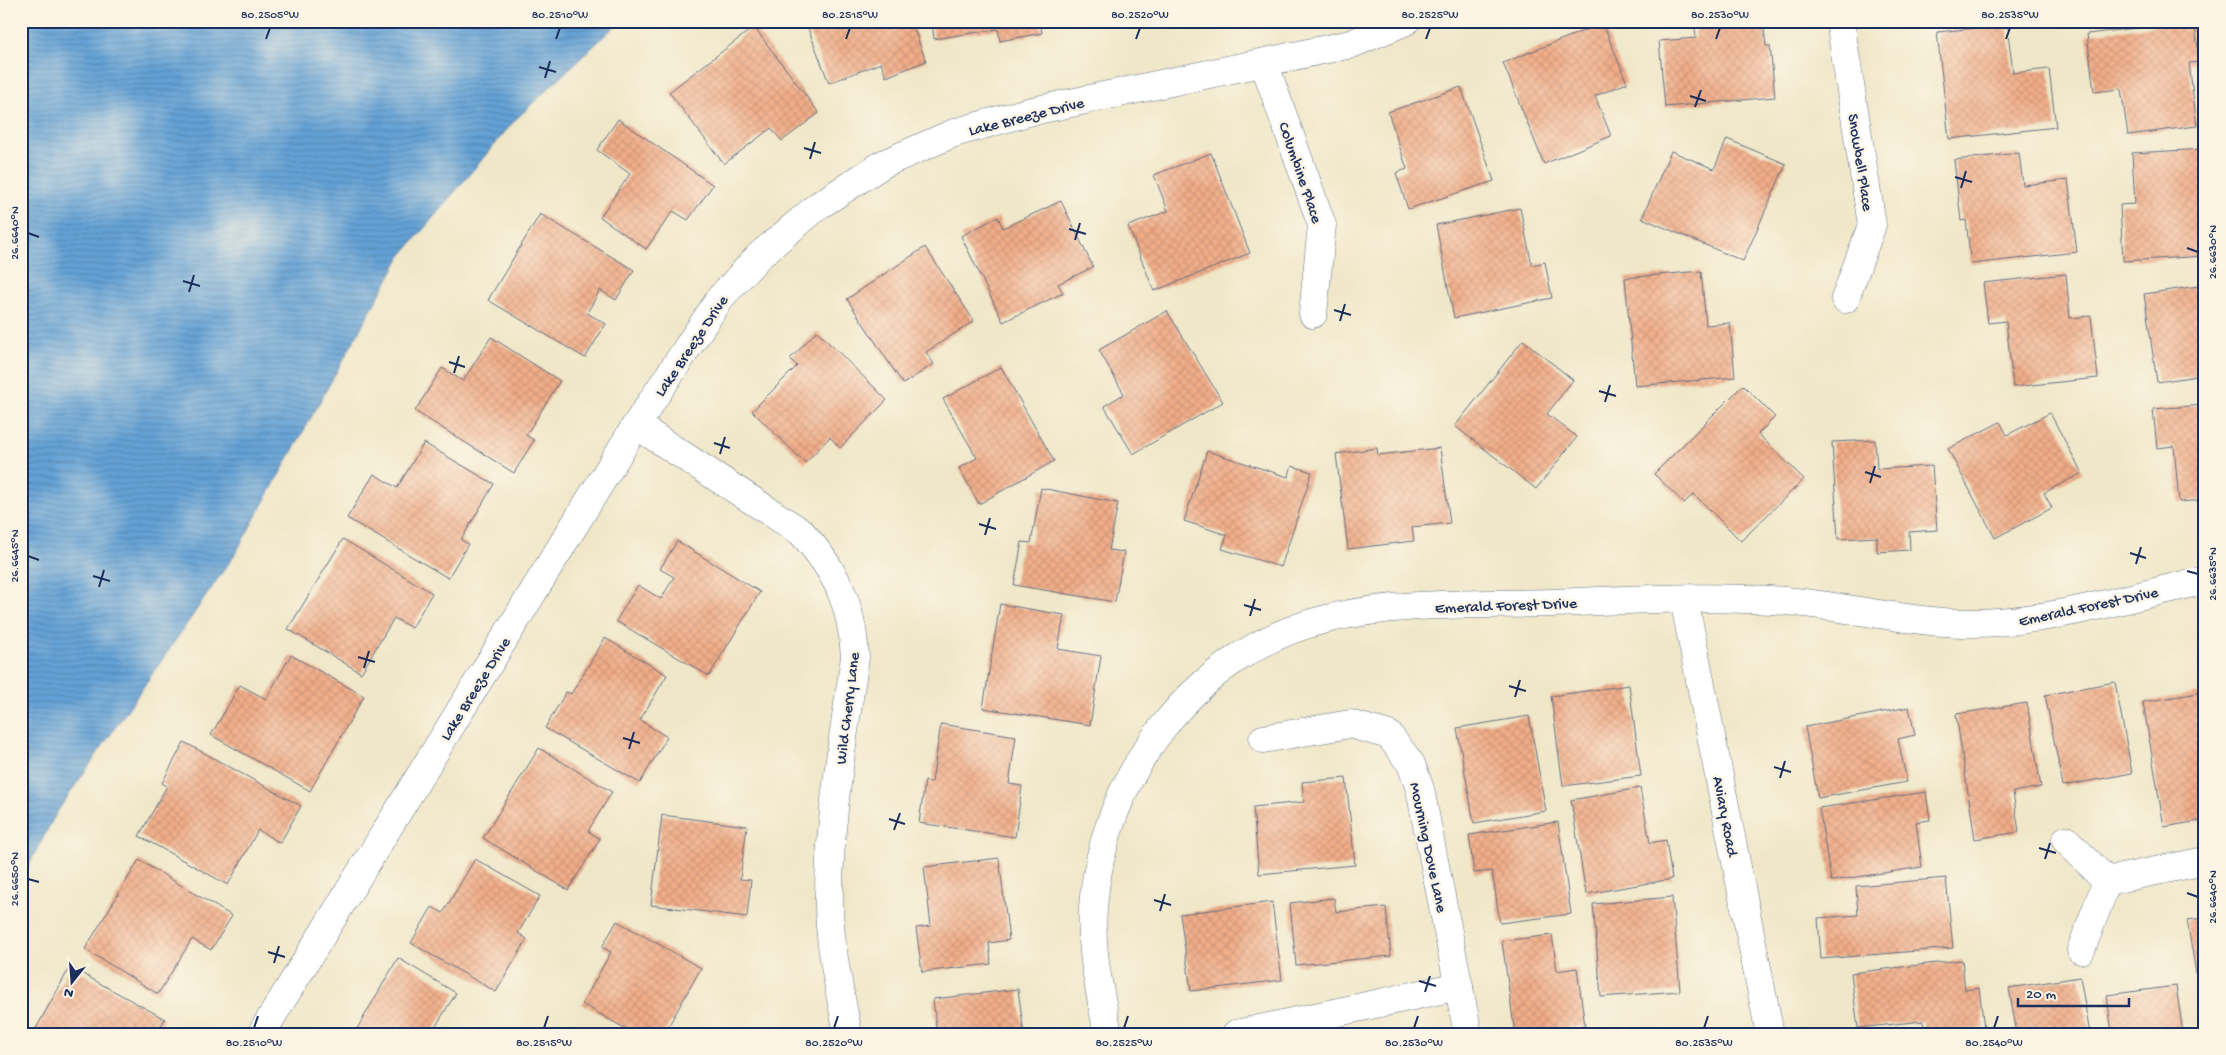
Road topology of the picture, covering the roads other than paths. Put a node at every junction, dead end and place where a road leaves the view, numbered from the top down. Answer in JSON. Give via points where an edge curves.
{"nodes":[{"id":1,"x":1406,"y":21,"type":"edge"},
{"id":2,"x":1840,"y":21,"type":"edge"},
{"id":3,"x":1264,"y":63,"type":"junction"},
{"id":4,"x":1845,"y":299,"type":"dead end"},
{"id":5,"x":1313,"y":314,"type":"dead end"},
{"id":6,"x":636,"y":425,"type":"junction"},
{"id":7,"x":2205,"y":580,"type":"edge"},
{"id":8,"x":1684,"y":599,"type":"junction"},
{"id":9,"x":1263,"y":739,"type":"dead end"},
{"id":10,"x":2066,"y":840,"type":"dead end"},
{"id":11,"x":2205,"y":861,"type":"edge"},
{"id":12,"x":2107,"y":881,"type":"junction"},
{"id":13,"x":2081,"y":950,"type":"dead end"},
{"id":14,"x":1459,"y":986,"type":"junction"},
{"id":15,"x":261,"y":1034,"type":"edge"},
{"id":16,"x":848,"y":1034,"type":"edge"},
{"id":17,"x":1108,"y":1034,"type":"edge"},
{"id":18,"x":1236,"y":1034,"type":"edge"},
{"id":19,"x":1468,"y":1034,"type":"edge"},
{"id":20,"x":1770,"y":1034,"type":"edge"}],
"edges":[{"from":1,"to":3,"type":"street","name":"Lake Breeze Drive","via":[[1351,44]]},
{"from":2,"to":4,"type":"street","name":"Snowbell Place","via":[[1872,225]]},
{"from":3,"to":5,"type":"street","name":"Columbine Place","via":[[1322,225]]},
{"from":3,"to":6,"type":"street","name":"Lake Breeze Drive","via":[[1028,112],[954,133],[883,164],[818,206],[759,256],[721,297]]},
{"from":6,"to":15,"type":"street","name":"Lake Breeze Drive"},
{"from":6,"to":16,"type":"street","name":"Wild Cherry Lane","via":[[801,532],[831,569],[846,602],[853,630],[854,657],[832,828],[829,907],[834,960]]},
{"from":7,"to":8,"type":"street","name":"Emerald Forest Drive","via":[[2023,620],[1962,623],[1787,601]]},
{"from":8,"to":17,"type":"street","name":"Emerald Forest Drive","via":[[1374,610],[1323,620],[1274,638],[1228,664],[1170,717],[1139,760],[1115,806],[1100,857],[1092,909],[1094,961]]},
{"from":8,"to":20,"type":"street","name":"Aviary Road"},
{"from":9,"to":14,"type":"street","name":"Mourning Dove Lane","via":[[1350,724],[1389,735],[1410,764],[1420,789]]},
{"from":10,"to":12,"type":"street"},
{"from":11,"to":12,"type":"street"},
{"from":12,"to":13,"type":"street"},
{"from":14,"to":18,"type":"street"},
{"from":14,"to":19,"type":"street","name":"Mourning Dove Lane"}]}
